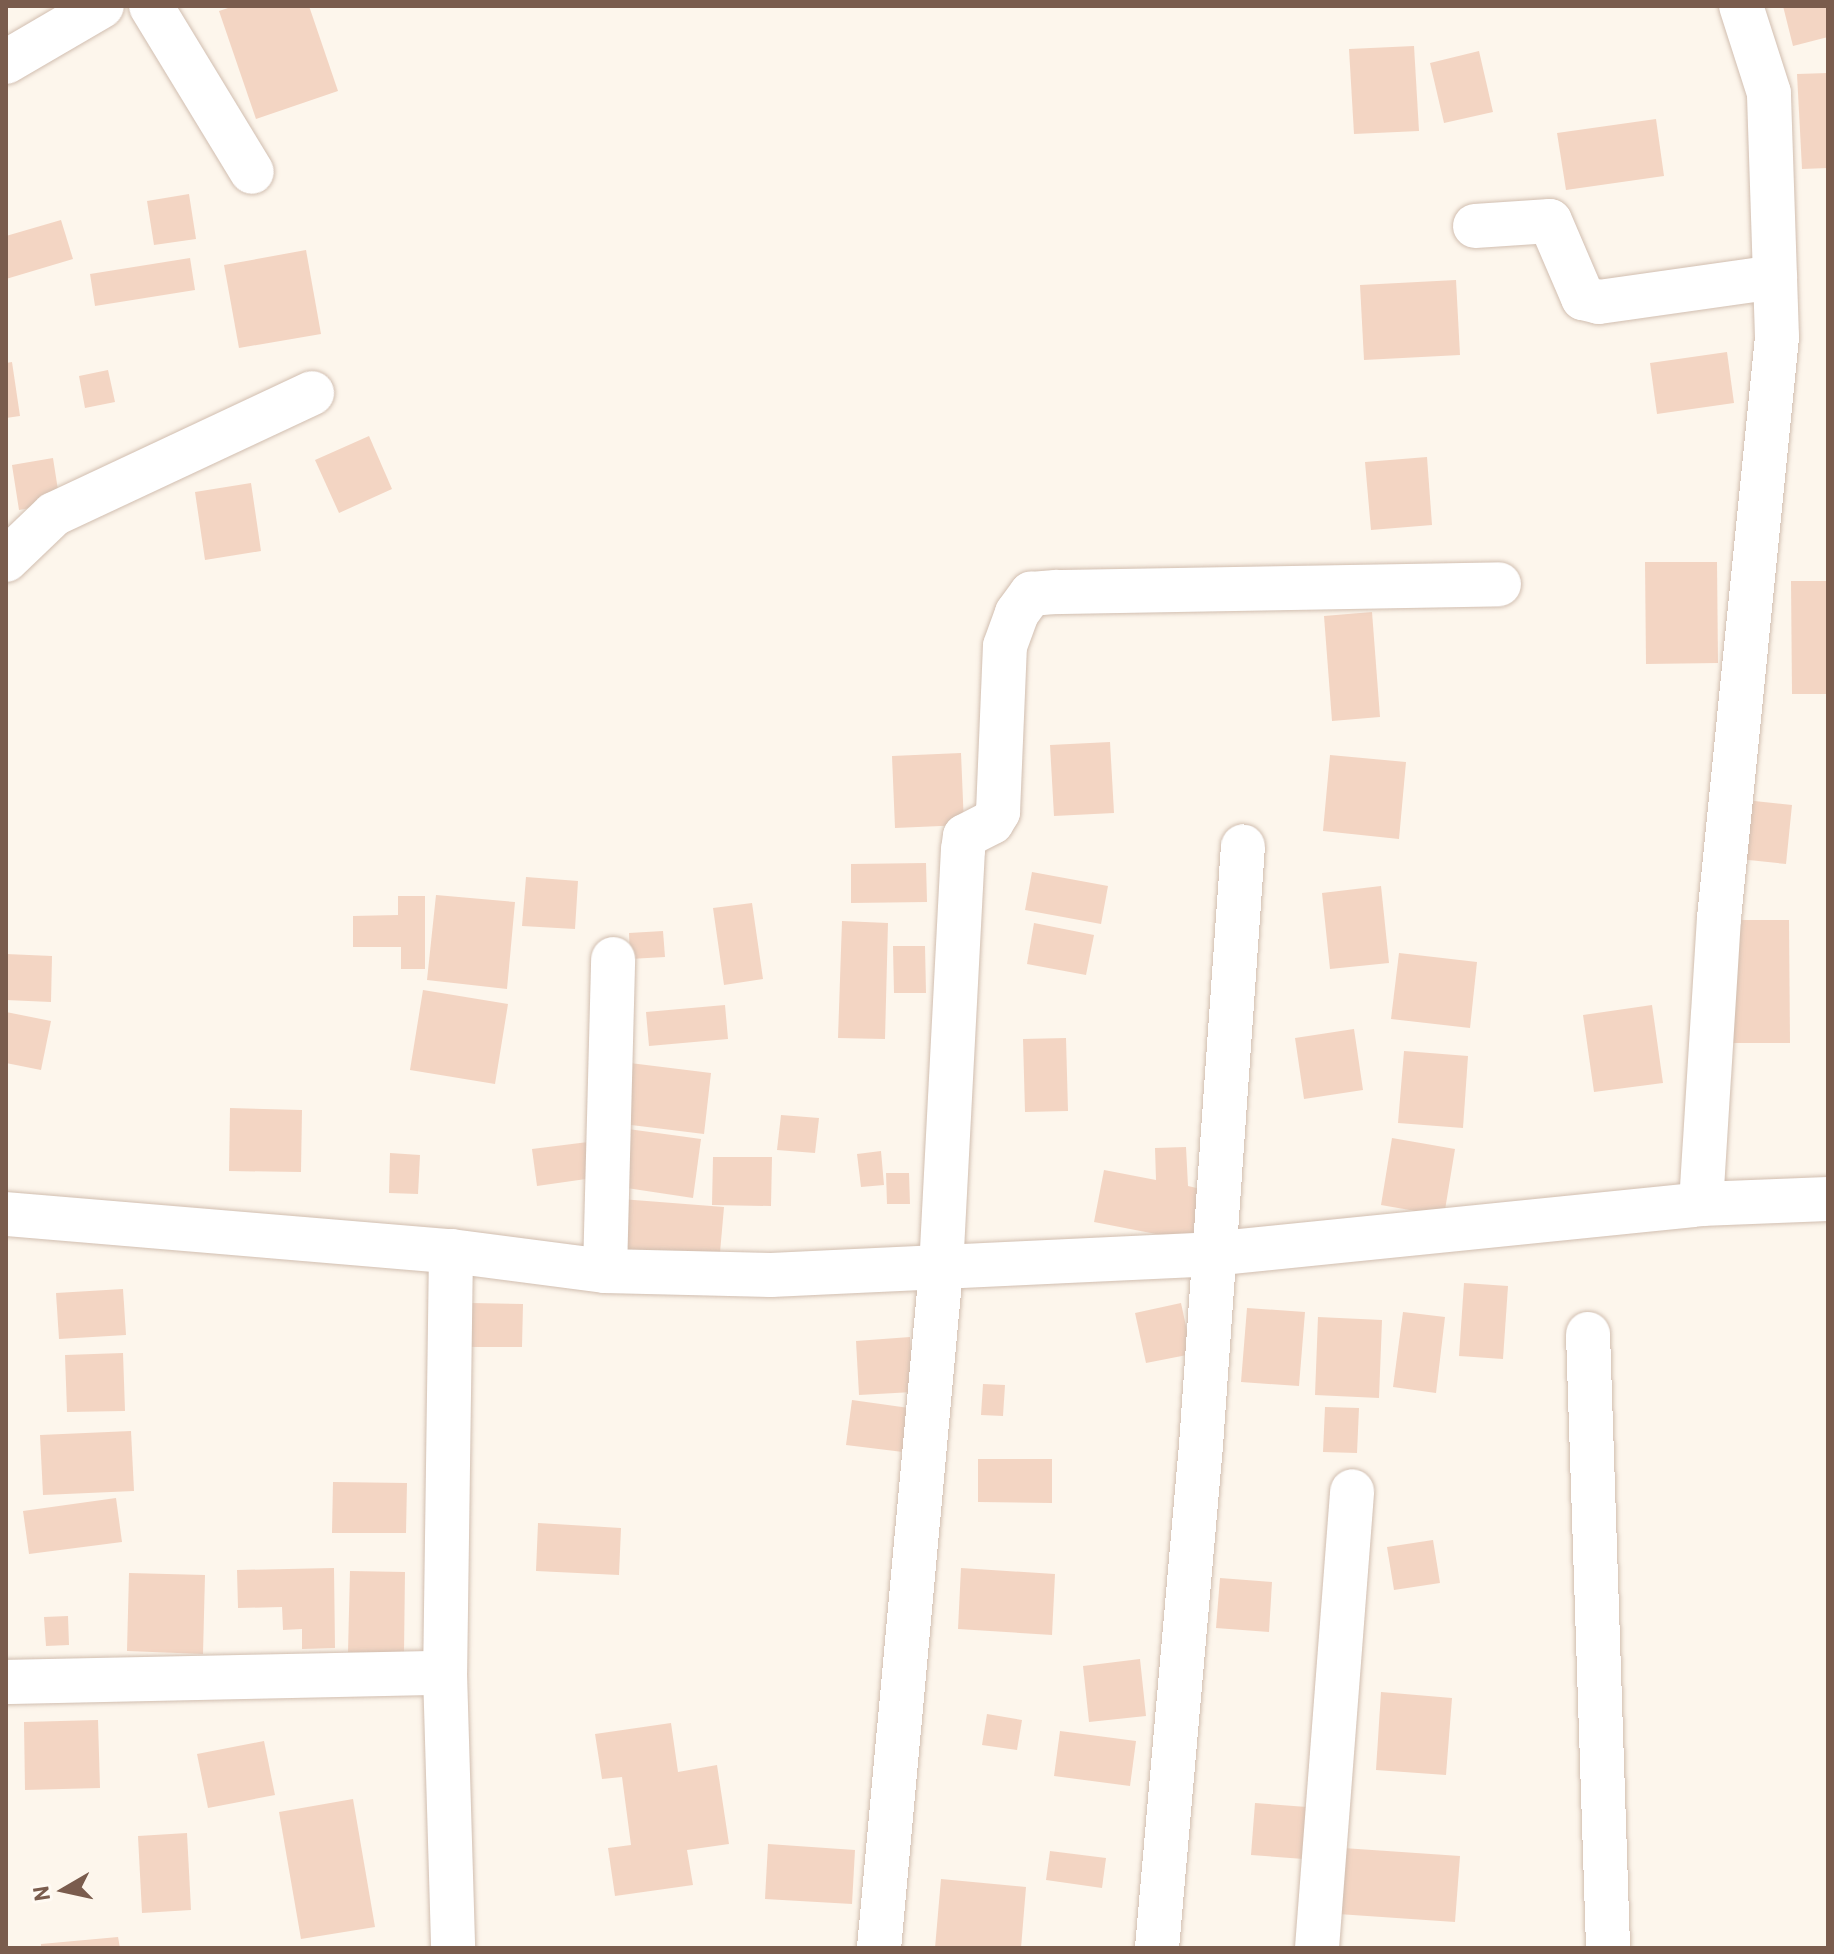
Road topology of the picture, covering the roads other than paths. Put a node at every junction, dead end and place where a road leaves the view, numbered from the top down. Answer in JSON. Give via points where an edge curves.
{"nodes":[{"id":1,"x":102,"y":6,"type":"edge"},
{"id":2,"x":151,"y":6,"type":"edge"},
{"id":3,"x":1741,"y":6,"type":"edge"},
{"id":4,"x":6,"y":62,"type":"edge"},
{"id":5,"x":252,"y":172,"type":"dead end"},
{"id":6,"x":1475,"y":226,"type":"dead end"},
{"id":7,"x":1775,"y":277,"type":"junction"},
{"id":8,"x":312,"y":393,"type":"dead end"},
{"id":9,"x":6,"y":560,"type":"edge"},
{"id":10,"x":1499,"y":584,"type":"dead end"},
{"id":11,"x":1243,"y":846,"type":"dead end"},
{"id":12,"x":613,"y":959,"type":"dead end"},
{"id":13,"x":1828,"y":1199,"type":"edge"},
{"id":14,"x":1701,"y":1204,"type":"junction"},
{"id":15,"x":6,"y":1214,"type":"edge"},
{"id":16,"x":451,"y":1251,"type":"junction"},
{"id":17,"x":1211,"y":1254,"type":"junction"},
{"id":18,"x":941,"y":1269,"type":"junction"},
{"id":19,"x":605,"y":1271,"type":"junction"},
{"id":20,"x":1588,"y":1334,"type":"dead end"},
{"id":21,"x":1352,"y":1491,"type":"dead end"},
{"id":22,"x":445,"y":1673,"type":"junction"},
{"id":23,"x":6,"y":1682,"type":"edge"},
{"id":24,"x":453,"y":1948,"type":"edge"},
{"id":25,"x":879,"y":1948,"type":"edge"},
{"id":26,"x":1157,"y":1948,"type":"edge"},
{"id":27,"x":1317,"y":1948,"type":"edge"},
{"id":28,"x":1608,"y":1948,"type":"edge"}],
"edges":[{"from":1,"to":4,"type":"street"},
{"from":2,"to":5,"type":"street"},
{"from":3,"to":7,"type":"street","via":[[1769,93]]},
{"from":6,"to":7,"type":"street","via":[[1550,221],[1578,290],[1583,298],[1599,302]]},
{"from":7,"to":14,"type":"street","via":[[1776,351],[1719,918]]},
{"from":8,"to":9,"type":"street","via":[[54,514]]},
{"from":10,"to":18,"type":"street","via":[[1031,594],[1017,613],[1005,646],[998,812],[992,822],[965,836],[963,850]]},
{"from":11,"to":17,"type":"street"},
{"from":12,"to":19,"type":"street"},
{"from":13,"to":14,"type":"street"},
{"from":14,"to":17,"type":"street"},
{"from":15,"to":16,"type":"street"},
{"from":16,"to":19,"type":"street"},
{"from":16,"to":22,"type":"street"},
{"from":17,"to":18,"type":"street"},
{"from":17,"to":26,"type":"street","via":[[1201,1445]]},
{"from":18,"to":19,"type":"street","via":[[771,1275]]},
{"from":18,"to":25,"type":"street"},
{"from":20,"to":28,"type":"street"},
{"from":21,"to":27,"type":"street"},
{"from":22,"to":23,"type":"street"},
{"from":22,"to":24,"type":"street"}]}
